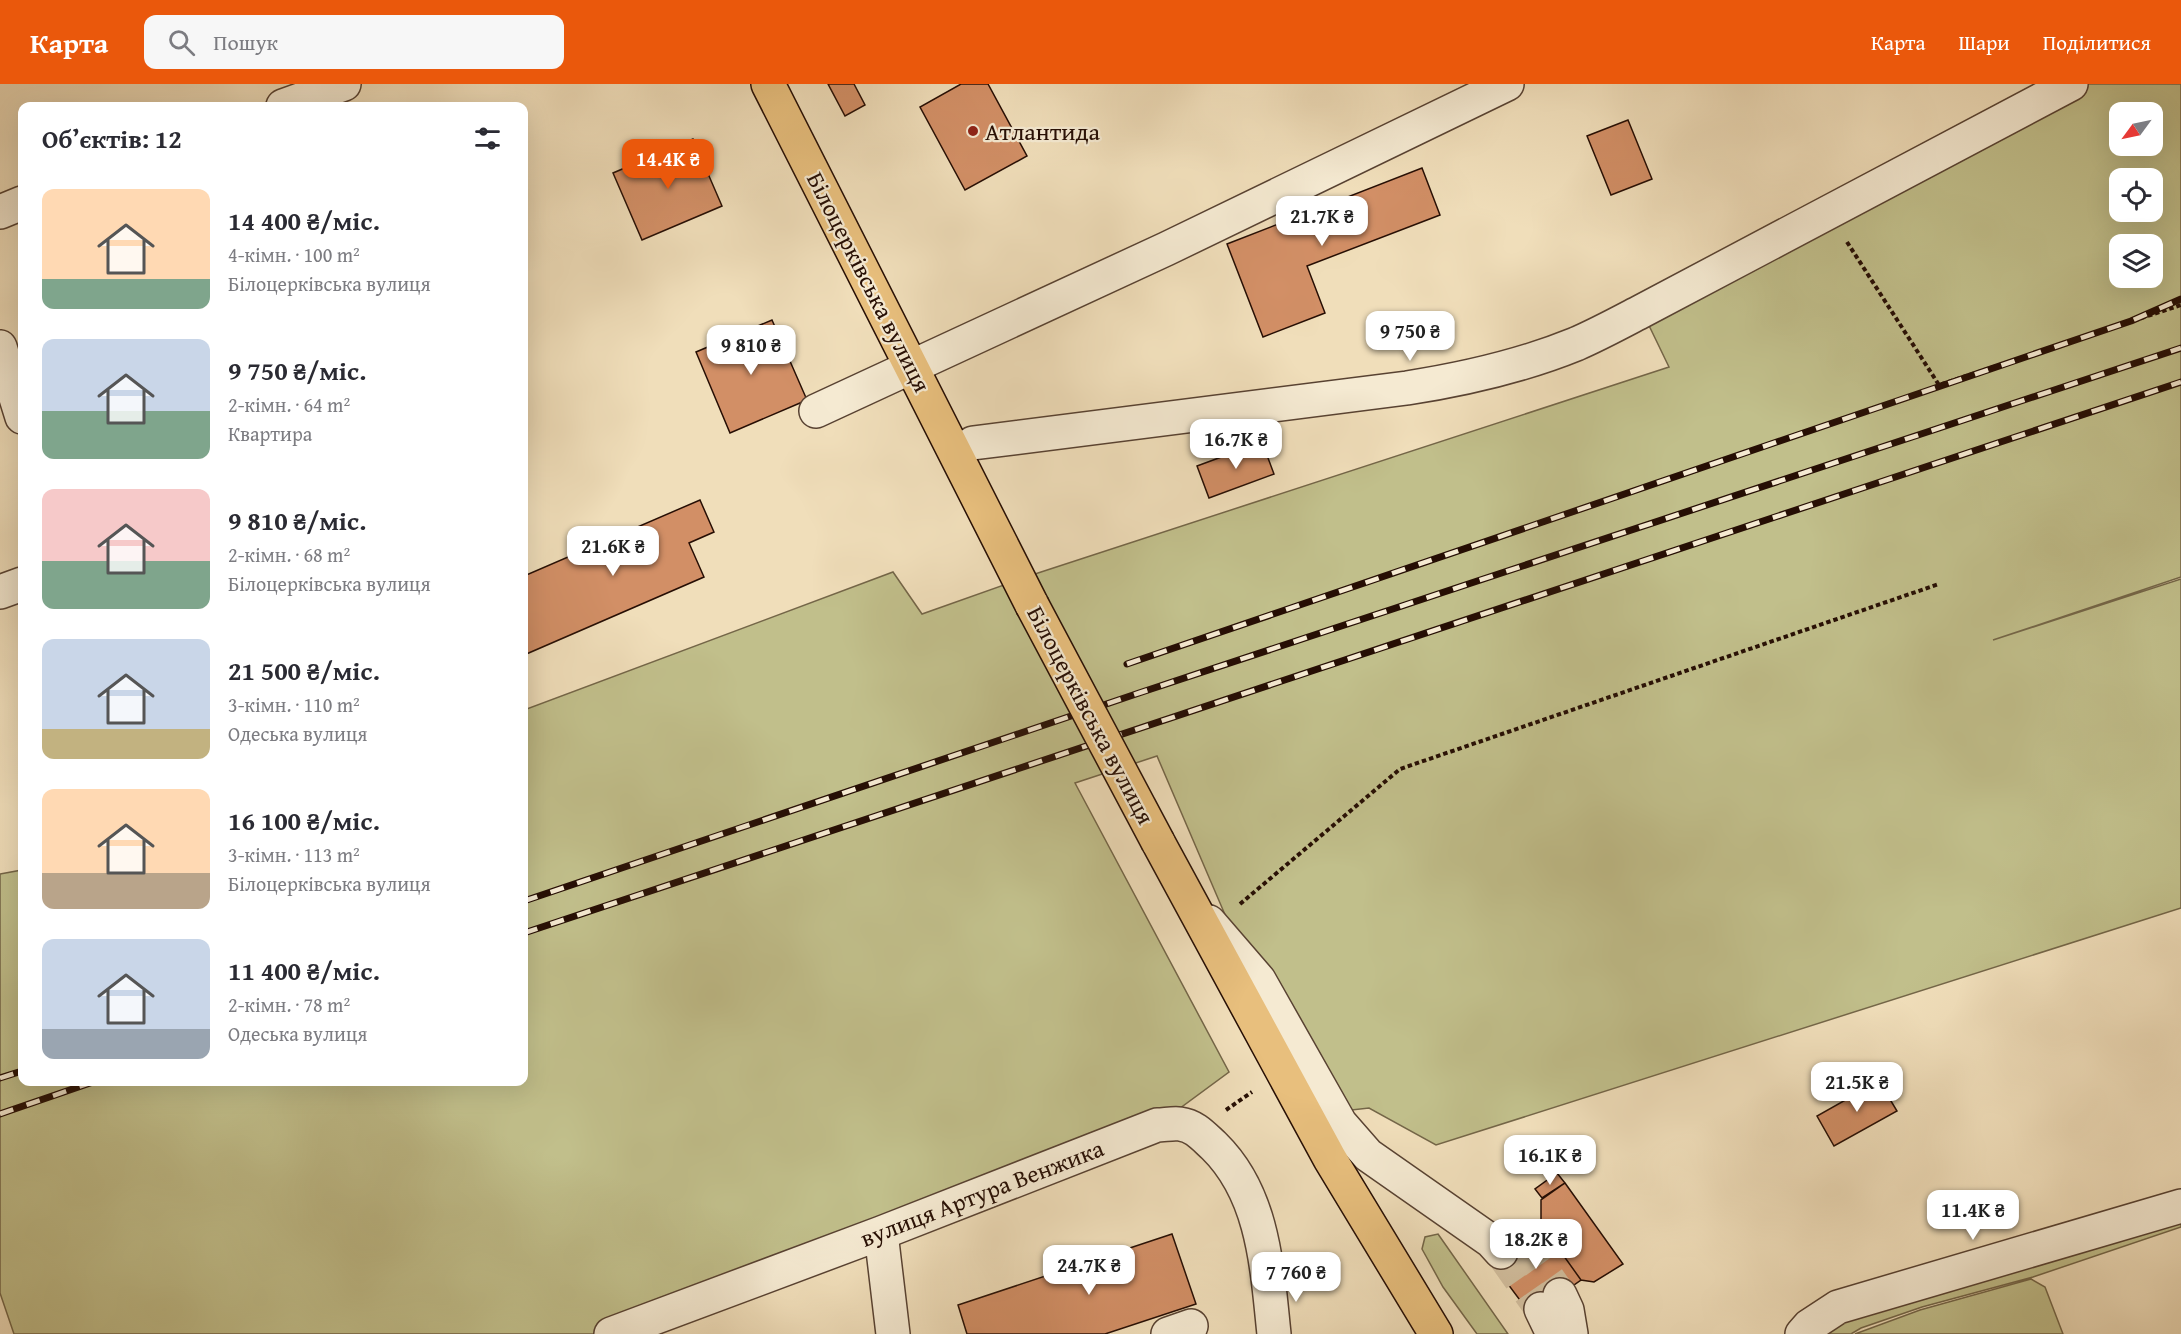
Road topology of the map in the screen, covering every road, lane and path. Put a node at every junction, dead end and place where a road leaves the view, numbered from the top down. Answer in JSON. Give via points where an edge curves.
{"nodes":[{"id":1,"x":344,"y":84,"type":"edge"},
{"id":2,"x":768,"y":84,"type":"edge"},
{"id":3,"x":1507,"y":84,"type":"edge"},
{"id":4,"x":2071,"y":84,"type":"edge"},
{"id":5,"x":294,"y":102,"type":"edge"},
{"id":6,"x":18,"y":205,"type":"edge"},
{"id":7,"x":0,"y":212,"type":"edge"},
{"id":8,"x":1828,"y":213,"type":"junction"},
{"id":9,"x":2181,"y":305,"type":"edge"},
{"id":10,"x":0,"y":346,"type":"edge"},
{"id":11,"x":913,"y":367,"type":"junction"},
{"id":12,"x":18,"y":404,"type":"edge"},
{"id":13,"x":816,"y":411,"type":"dead end"},
{"id":14,"x":974,"y":443,"type":"dead end"},
{"id":15,"x":18,"y":585,"type":"edge"},
{"id":16,"x":1939,"y":585,"type":"dead end"},
{"id":17,"x":0,"y":592,"type":"edge"},
{"id":18,"x":1187,"y":896,"type":"junction"},
{"id":19,"x":1235,"y":909,"type":"dead end"},
{"id":20,"x":1282,"y":1071,"type":"junction"},
{"id":21,"x":1197,"y":1130,"type":"junction"},
{"id":22,"x":2181,"y":1206,"type":"edge"},
{"id":23,"x":881,"y":1233,"type":"junction"},
{"id":24,"x":1510,"y":1246,"type":"tunnel mouth"},
{"id":25,"x":1551,"y":1312,"type":"tunnel mouth"},
{"id":26,"x":611,"y":1334,"type":"edge"},
{"id":27,"x":893,"y":1334,"type":"edge"},
{"id":28,"x":1274,"y":1334,"type":"edge"},
{"id":29,"x":1436,"y":1334,"type":"edge"},
{"id":30,"x":1571,"y":1334,"type":"edge"},
{"id":31,"x":1802,"y":1334,"type":"edge"}],
"edges":[{"from":1,"to":5,"type":"street"},
{"from":2,"to":11,"type":"main road","name":"Білоцерківська вулиця"},
{"from":3,"to":11,"type":"street"},
{"from":4,"to":8,"type":"street"},
{"from":6,"to":7,"type":"street"},
{"from":8,"to":9,"type":"path","via":[[1939,385]]},
{"from":8,"to":14,"type":"street","via":[[1610,328],[1516,364],[1407,388]]},
{"from":10,"to":12,"type":"street"},
{"from":11,"to":13,"type":"street"},
{"from":11,"to":18,"type":"main road","name":"Білоцерківська вулиця","bridge":true,"via":[[1032,605]]},
{"from":15,"to":17,"type":"street"},
{"from":16,"to":19,"type":"path","via":[[1400,769]]},
{"from":18,"to":20,"type":"main road","name":"Білоцерківська вулиця"},
{"from":18,"to":24,"type":"street","via":[[1259,980],[1340,1123],[1368,1155],[1491,1240]]},
{"from":20,"to":21,"type":"path"},
{"from":20,"to":29,"type":"main road","name":"Білоцерківська вулиця","via":[[1330,1159]]},
{"from":21,"to":23,"type":"street","name":"вулиця Артура Венжика","via":[[1179,1123],[1157,1125]]},
{"from":21,"to":28,"type":"street","via":[[1225,1157],[1243,1186],[1261,1235]]},
{"from":22,"to":31,"type":"street","via":[[1838,1307]]},
{"from":23,"to":26,"type":"street","name":"вулиця Артура Венжика"},
{"from":23,"to":27,"type":"street"},
{"from":25,"to":30,"type":"street","via":[[1567,1310]]}]}
